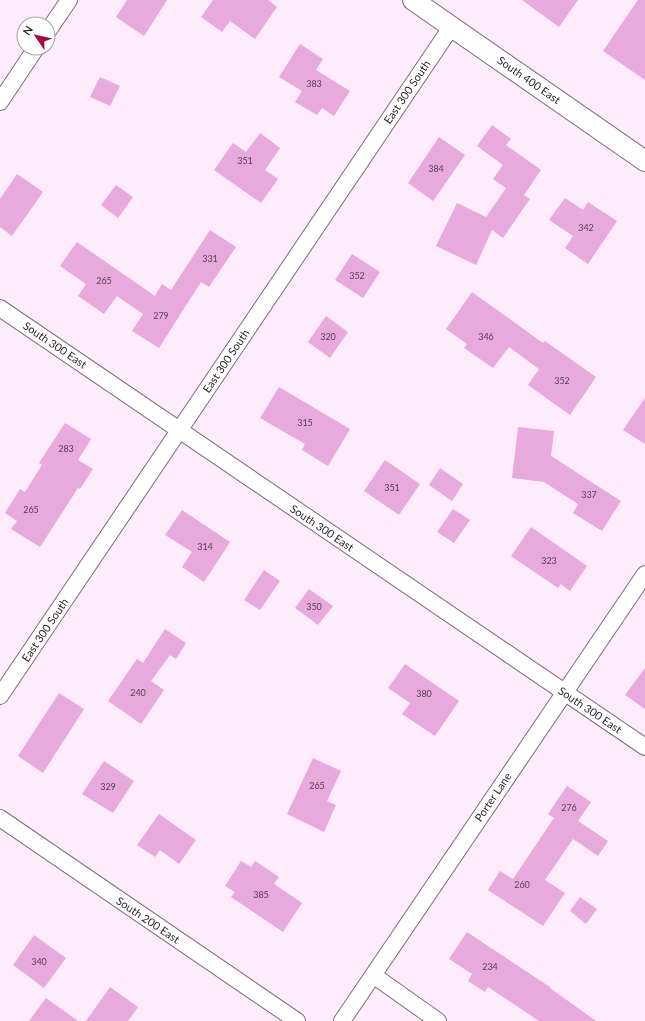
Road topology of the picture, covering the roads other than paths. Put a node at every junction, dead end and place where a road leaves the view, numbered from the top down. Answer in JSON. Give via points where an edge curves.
{"nodes":[{"id":1,"x":69,"y":0,"type":"edge"},
{"id":2,"x":413,"y":0,"type":"edge"},
{"id":3,"x":56,"y":19,"type":"edge"},
{"id":4,"x":452,"y":26,"type":"junction"},
{"id":5,"x":31,"y":56,"type":"edge"},
{"id":6,"x":0,"y":102,"type":"edge"},
{"id":7,"x":645,"y":161,"type":"edge"},
{"id":8,"x":0,"y":308,"type":"edge"},
{"id":9,"x":179,"y":430,"type":"junction"},
{"id":10,"x":645,"y":574,"type":"edge"},
{"id":11,"x":564,"y":693,"type":"junction"},
{"id":12,"x":0,"y":696,"type":"edge"},
{"id":13,"x":645,"y":747,"type":"edge"},
{"id":14,"x":0,"y":818,"type":"edge"},
{"id":15,"x":373,"y":975,"type":"junction"},
{"id":16,"x":297,"y":1021,"type":"edge"},
{"id":17,"x":342,"y":1021,"type":"edge"},
{"id":18,"x":438,"y":1021,"type":"edge"}],
"edges":[{"from":1,"to":3,"type":"street"},
{"from":2,"to":4,"type":"street","name":"South 400 East"},
{"from":4,"to":7,"type":"street","name":"South 400 East"},
{"from":4,"to":9,"type":"street","name":"East 300 South"},
{"from":5,"to":6,"type":"street"},
{"from":8,"to":9,"type":"street","name":"South 300 East"},
{"from":9,"to":11,"type":"street","name":"South 300 East"},
{"from":9,"to":12,"type":"street","name":"East 300 South"},
{"from":10,"to":11,"type":"street","name":"Porter Lane"},
{"from":11,"to":13,"type":"street","name":"South 300 East"},
{"from":11,"to":15,"type":"street","name":"Porter Lane"},
{"from":14,"to":16,"type":"street","name":"South 200 East"},
{"from":15,"to":17,"type":"street","name":"Porter Lane"},
{"from":15,"to":18,"type":"street"}]}
